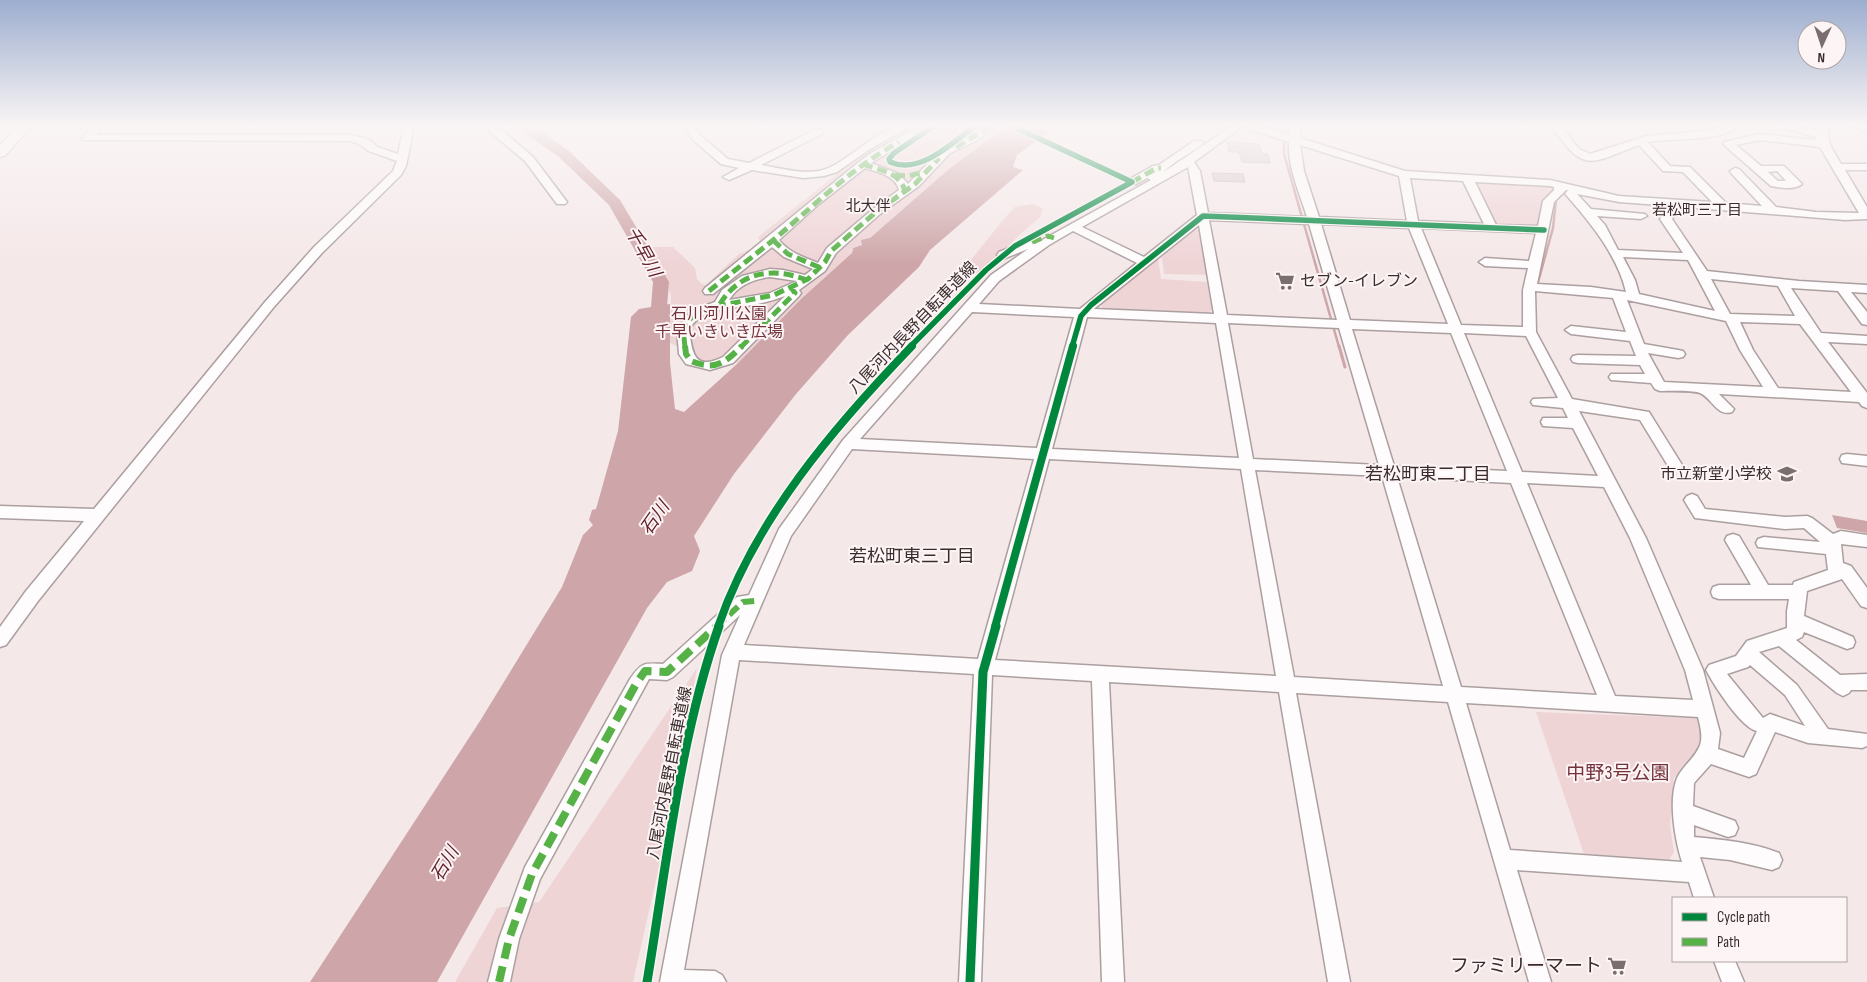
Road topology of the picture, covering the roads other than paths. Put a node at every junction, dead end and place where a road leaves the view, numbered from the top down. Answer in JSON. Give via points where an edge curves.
{"nodes":[{"id":1,"x":397,"y":172,"type":"edge"},
{"id":2,"x":539,"y":172,"type":"edge"},
{"id":3,"x":740,"y":172,"type":"edge"},
{"id":4,"x":782,"y":172,"type":"edge"},
{"id":5,"x":827,"y":172,"type":"edge"},
{"id":6,"x":853,"y":172,"type":"edge"},
{"id":7,"x":884,"y":172,"type":"edge"},
{"id":8,"x":923,"y":172,"type":"edge"},
{"id":9,"x":925,"y":172,"type":"edge"},
{"id":10,"x":1150,"y":172,"type":"edge"},
{"id":11,"x":1157,"y":172,"type":"edge"},
{"id":12,"x":1172,"y":172,"type":"edge"},
{"id":13,"x":1195,"y":172,"type":"edge"},
{"id":14,"x":1300,"y":172,"type":"edge"},
{"id":15,"x":1397,"y":172,"type":"edge"},
{"id":16,"x":1689,"y":172,"type":"edge"},
{"id":17,"x":1736,"y":172,"type":"edge"},
{"id":18,"x":1841,"y":172,"type":"edge"},
{"id":19,"x":1404,"y":174,"type":"junction"},
{"id":20,"x":892,"y":175,"type":"junction"},
{"id":21,"x":729,"y":177,"type":"dead end"},
{"id":22,"x":1468,"y":179,"type":"junction"},
{"id":23,"x":1132,"y":182,"type":"dead end"},
{"id":24,"x":1850,"y":188,"type":"junction"},
{"id":25,"x":1144,"y":189,"type":"junction"},
{"id":26,"x":1576,"y":189,"type":"junction"},
{"id":27,"x":1659,"y":190,"type":"dead end"},
{"id":28,"x":1867,"y":190,"type":"edge"},
{"id":29,"x":905,"y":191,"type":"junction"},
{"id":30,"x":1561,"y":192,"type":"junction"},
{"id":31,"x":1862,"y":200,"type":"edge"},
{"id":32,"x":561,"y":202,"type":"dead end"},
{"id":33,"x":1666,"y":204,"type":"junction"},
{"id":34,"x":1723,"y":207,"type":"junction"},
{"id":35,"x":1584,"y":209,"type":"junction"},
{"id":36,"x":1773,"y":210,"type":"junction"},
{"id":37,"x":1203,"y":216,"type":"junction"},
{"id":38,"x":1641,"y":216,"type":"dead end"},
{"id":39,"x":1867,"y":216,"type":"edge"},
{"id":40,"x":1314,"y":220,"type":"junction"},
{"id":41,"x":1414,"y":224,"type":"junction"},
{"id":42,"x":1074,"y":227,"type":"junction"},
{"id":43,"x":1491,"y":227,"type":"junction"},
{"id":44,"x":1544,"y":230,"type":"junction"},
{"id":45,"x":1054,"y":238,"type":"junction"},
{"id":46,"x":773,"y":240,"type":"junction"},
{"id":47,"x":1614,"y":253,"type":"junction"},
{"id":48,"x":1003,"y":256,"type":"dead end"},
{"id":49,"x":1692,"y":257,"type":"junction"},
{"id":50,"x":1145,"y":262,"type":"junction"},
{"id":51,"x":1485,"y":262,"type":"dead end"},
{"id":52,"x":1535,"y":265,"type":"junction"},
{"id":53,"x":821,"y":268,"type":"junction"},
{"id":54,"x":1703,"y":274,"type":"junction"},
{"id":55,"x":807,"y":280,"type":"junction"},
{"id":56,"x":1782,"y":283,"type":"junction"},
{"id":57,"x":1533,"y":287,"type":"junction"},
{"id":58,"x":1841,"y":287,"type":"junction"},
{"id":59,"x":792,"y":289,"type":"junction"},
{"id":60,"x":1867,"y":289,"type":"edge"},
{"id":61,"x":709,"y":291,"type":"dead end"},
{"id":62,"x":1618,"y":294,"type":"junction"},
{"id":63,"x":1633,"y":296,"type":"junction"},
{"id":64,"x":720,"y":304,"type":"junction"},
{"id":65,"x":967,"y":308,"type":"junction"},
{"id":66,"x":1084,"y":313,"type":"junction"},
{"id":67,"x":1728,"y":317,"type":"junction"},
{"id":68,"x":1222,"y":319,"type":"junction"},
{"id":69,"x":1804,"y":320,"type":"junction"},
{"id":70,"x":1867,"y":322,"type":"edge"},
{"id":71,"x":1345,"y":325,"type":"junction"},
{"id":72,"x":1456,"y":329,"type":"junction"},
{"id":73,"x":1571,"y":330,"type":"dead end"},
{"id":74,"x":1530,"y":332,"type":"junction"},
{"id":75,"x":1818,"y":337,"type":"junction"},
{"id":76,"x":1867,"y":340,"type":"edge"},
{"id":77,"x":1636,"y":342,"type":"junction"},
{"id":78,"x":1678,"y":354,"type":"dead end"},
{"id":79,"x":1578,"y":358,"type":"dead end"},
{"id":80,"x":1644,"y":361,"type":"junction"},
{"id":81,"x":1616,"y":377,"type":"dead end"},
{"id":82,"x":1655,"y":379,"type":"junction"},
{"id":83,"x":1704,"y":389,"type":"junction"},
{"id":84,"x":1774,"y":393,"type":"junction"},
{"id":85,"x":1866,"y":399,"type":"edge"},
{"id":86,"x":1538,"y":402,"type":"dead end"},
{"id":87,"x":1722,"y":403,"type":"dead end"},
{"id":88,"x":1572,"y":405,"type":"junction"},
{"id":89,"x":1548,"y":422,"type":"dead end"},
{"id":90,"x":1578,"y":423,"type":"junction"},
{"id":91,"x":848,"y":444,"type":"junction"},
{"id":92,"x":1042,"y":454,"type":"junction"},
{"id":93,"x":1847,"y":459,"type":"dead end"},
{"id":94,"x":1668,"y":460,"type":"dead end"},
{"id":95,"x":1867,"y":461,"type":"edge"},
{"id":96,"x":1247,"y":464,"type":"junction"},
{"id":97,"x":1389,"y":471,"type":"junction"},
{"id":98,"x":1517,"y":477,"type":"junction"},
{"id":99,"x":1610,"y":482,"type":"junction"},
{"id":100,"x":1693,"y":509,"type":"dead end"},
{"id":101,"x":0,"y":512,"type":"edge"},
{"id":102,"x":98,"y":514,"type":"junction"},
{"id":103,"x":1733,"y":540,"type":"dead end"},
{"id":104,"x":1867,"y":541,"type":"edge"},
{"id":105,"x":1764,"y":543,"type":"dead end"},
{"id":106,"x":1834,"y":545,"type":"junction"},
{"id":107,"x":1837,"y":567,"type":"junction"},
{"id":108,"x":1719,"y":592,"type":"dead end"},
{"id":109,"x":1762,"y":592,"type":"junction"},
{"id":110,"x":1799,"y":592,"type":"junction"},
{"id":111,"x":755,"y":601,"type":"junction"},
{"id":112,"x":1867,"y":601,"type":"edge"},
{"id":113,"x":1797,"y":621,"type":"junction"},
{"id":114,"x":1782,"y":638,"type":"junction"},
{"id":115,"x":0,"y":640,"type":"edge"},
{"id":116,"x":1848,"y":642,"type":"dead end"},
{"id":117,"x":733,"y":652,"type":"junction"},
{"id":118,"x":1748,"y":652,"type":"junction"},
{"id":119,"x":984,"y":666,"type":"junction"},
{"id":120,"x":1100,"y":673,"type":"junction"},
{"id":121,"x":1867,"y":682,"type":"edge"},
{"id":122,"x":1286,"y":684,"type":"junction"},
{"id":123,"x":1455,"y":694,"type":"junction"},
{"id":124,"x":1608,"y":703,"type":"junction"},
{"id":125,"x":1704,"y":709,"type":"junction"},
{"id":126,"x":1756,"y":723,"type":"dead end"},
{"id":127,"x":1822,"y":737,"type":"junction"},
{"id":128,"x":1862,"y":740,"type":"dead end"},
{"id":129,"x":1708,"y":754,"type":"junction"},
{"id":130,"x":1683,"y":812,"type":"junction"},
{"id":131,"x":1728,"y":828,"type":"dead end"},
{"id":132,"x":1687,"y":846,"type":"junction"},
{"id":133,"x":1504,"y":859,"type":"junction"},
{"id":134,"x":1772,"y":860,"type":"dead end"},
{"id":135,"x":1696,"y":873,"type":"junction"},
{"id":136,"x":1704,"y":897,"type":"edge"},
{"id":137,"x":1724,"y":962,"type":"edge"},
{"id":138,"x":671,"y":981,"type":"edge"},
{"id":139,"x":499,"y":982,"type":"edge"},
{"id":140,"x":714,"y":982,"type":"edge"},
{"id":141,"x":970,"y":982,"type":"edge"},
{"id":142,"x":1113,"y":982,"type":"edge"},
{"id":143,"x":1340,"y":982,"type":"edge"},
{"id":144,"x":1540,"y":982,"type":"edge"},
{"id":145,"x":1733,"y":982,"type":"edge"}],
"edges":[{"from":1,"to":102,"type":"street","via":[[268,305]]},
{"from":2,"to":32,"type":"street"},
{"from":3,"to":21,"type":"street"},
{"from":4,"to":5,"type":"street","via":[[803,175]]},
{"from":6,"to":46,"type":"street"},
{"from":7,"to":20,"type":"street"},
{"from":8,"to":20,"type":"street","via":[[908,176]]},
{"from":9,"to":29,"type":"street"},
{"from":10,"to":23,"type":"street"},
{"from":11,"to":25,"type":"street","via":[[1140,187]]},
{"from":12,"to":25,"type":"street"},
{"from":13,"to":37,"type":"street"},
{"from":14,"to":40,"type":"street"},
{"from":15,"to":19,"type":"street"},
{"from":16,"to":34,"type":"street"},
{"from":17,"to":36,"type":"street"},
{"from":18,"to":24,"type":"street"},
{"from":19,"to":22,"type":"street"},
{"from":19,"to":41,"type":"street"},
{"from":20,"to":29,"type":"street","via":[[905,185]]},
{"from":22,"to":30,"type":"street"},
{"from":22,"to":43,"type":"street"},
{"from":24,"to":28,"type":"street"},
{"from":24,"to":31,"type":"street"},
{"from":25,"to":42,"type":"street"},
{"from":26,"to":30,"type":"street"},
{"from":26,"to":33,"type":"street","via":[[1603,197]]},
{"from":26,"to":35,"type":"street","via":[[1572,194]]},
{"from":27,"to":33,"type":"street"},
{"from":29,"to":53,"type":"street","via":[[831,251]]},
{"from":30,"to":35,"type":"street"},
{"from":30,"to":44,"type":"street","via":[[1549,201]]},
{"from":31,"to":39,"type":"street"},
{"from":33,"to":34,"type":"street"},
{"from":33,"to":49,"type":"street","via":[[1666,219]]},
{"from":34,"to":36,"type":"street"},
{"from":35,"to":38,"type":"street","via":[[1623,219]]},
{"from":35,"to":47,"type":"street","via":[[1598,225]]},
{"from":36,"to":39,"type":"street","via":[[1816,216]]},
{"from":37,"to":40,"type":"street"},
{"from":37,"to":50,"type":"street"},
{"from":37,"to":68,"type":"street"},
{"from":40,"to":41,"type":"street"},
{"from":40,"to":71,"type":"street"},
{"from":41,"to":43,"type":"street"},
{"from":41,"to":72,"type":"street"},
{"from":42,"to":45,"type":"street"},
{"from":42,"to":50,"type":"street"},
{"from":43,"to":44,"type":"street"},
{"from":44,"to":52,"type":"street"},
{"from":45,"to":48,"type":"street","via":[[1039,239]]},
{"from":45,"to":65,"type":"street","via":[[995,278]]},
{"from":46,"to":53,"type":"street","via":[[792,256]]},
{"from":46,"to":61,"type":"street"},
{"from":47,"to":49,"type":"street"},
{"from":47,"to":63,"type":"street","via":[[1629,280]]},
{"from":49,"to":54,"type":"street"},
{"from":50,"to":66,"type":"street"},
{"from":51,"to":52,"type":"street"},
{"from":52,"to":57,"type":"street"},
{"from":53,"to":55,"type":"street"},
{"from":54,"to":56,"type":"street"},
{"from":54,"to":67,"type":"street"},
{"from":55,"to":59,"type":"street"},
{"from":55,"to":64,"type":"street","via":[[785,273],[769,272],[754,276],[729,291]]},
{"from":56,"to":58,"type":"street"},
{"from":56,"to":69,"type":"street"},
{"from":57,"to":62,"type":"street"},
{"from":57,"to":74,"type":"street"},
{"from":58,"to":60,"type":"street"},
{"from":58,"to":70,"type":"street"},
{"from":59,"to":64,"type":"street","via":[[750,302]]},
{"from":59,"to":64,"type":"street","via":[[795,293],[728,360],[710,366],[691,362],[686,354],[683,329],[687,321],[702,309]]},
{"from":62,"to":63,"type":"street"},
{"from":62,"to":77,"type":"street"},
{"from":63,"to":67,"type":"street"},
{"from":65,"to":66,"type":"street"},
{"from":65,"to":91,"type":"street"},
{"from":66,"to":68,"type":"street"},
{"from":66,"to":92,"type":"street"},
{"from":67,"to":69,"type":"street"},
{"from":67,"to":84,"type":"street"},
{"from":68,"to":71,"type":"street"},
{"from":68,"to":96,"type":"street"},
{"from":69,"to":75,"type":"street"},
{"from":71,"to":72,"type":"street"},
{"from":71,"to":97,"type":"street"},
{"from":72,"to":74,"type":"street"},
{"from":72,"to":98,"type":"street"},
{"from":73,"to":77,"type":"street"},
{"from":74,"to":88,"type":"street"},
{"from":75,"to":76,"type":"street"},
{"from":75,"to":85,"type":"street"},
{"from":77,"to":78,"type":"street"},
{"from":77,"to":80,"type":"street"},
{"from":79,"to":80,"type":"street"},
{"from":80,"to":82,"type":"street"},
{"from":81,"to":82,"type":"street"},
{"from":82,"to":83,"type":"street","via":[[1660,386]]},
{"from":83,"to":84,"type":"street"},
{"from":83,"to":87,"type":"street"},
{"from":84,"to":85,"type":"street"},
{"from":86,"to":88,"type":"street"},
{"from":88,"to":90,"type":"street"},
{"from":88,"to":94,"type":"street","via":[[1644,416]]},
{"from":89,"to":90,"type":"street"},
{"from":90,"to":99,"type":"street"},
{"from":91,"to":92,"type":"street"},
{"from":91,"to":111,"type":"street","via":[[784,533]]},
{"from":92,"to":96,"type":"street"},
{"from":92,"to":119,"type":"street"},
{"from":93,"to":95,"type":"street"},
{"from":96,"to":97,"type":"street"},
{"from":96,"to":122,"type":"street"},
{"from":97,"to":98,"type":"street"},
{"from":97,"to":123,"type":"street"},
{"from":98,"to":99,"type":"street"},
{"from":98,"to":124,"type":"street"},
{"from":99,"to":125,"type":"street","via":[[1638,538],[1694,670]]},
{"from":100,"to":106,"type":"street","via":[[1787,526],[1807,522]]},
{"from":101,"to":102,"type":"street"},
{"from":102,"to":115,"type":"street"},
{"from":103,"to":109,"type":"street"},
{"from":104,"to":106,"type":"street","via":[[1841,538]]},
{"from":105,"to":106,"type":"street"},
{"from":106,"to":107,"type":"street"},
{"from":107,"to":110,"type":"street","via":[[1836,574],[1800,587]]},
{"from":107,"to":112,"type":"street","via":[[1845,571]]},
{"from":108,"to":109,"type":"street"},
{"from":109,"to":110,"type":"street"},
{"from":110,"to":113,"type":"street","via":[[1795,611]]},
{"from":111,"to":117,"type":"street"},
{"from":111,"to":139,"type":"street","via":[[743,602],[667,672],[645,671],[636,684],[532,874],[509,939]]},
{"from":113,"to":114,"type":"street","via":[[1796,632]]},
{"from":113,"to":116,"type":"street"},
{"from":114,"to":118,"type":"street","via":[[1753,646]]},
{"from":114,"to":121,"type":"street","via":[[1840,686]]},
{"from":117,"to":119,"type":"street"},
{"from":117,"to":138,"type":"street"},
{"from":118,"to":126,"type":"street","via":[[1742,662],[1715,670],[1720,681]]},
{"from":118,"to":127,"type":"street","via":[[1791,690]]},
{"from":119,"to":120,"type":"street"},
{"from":119,"to":141,"type":"street"},
{"from":120,"to":122,"type":"street"},
{"from":120,"to":142,"type":"street"},
{"from":122,"to":123,"type":"street"},
{"from":122,"to":143,"type":"street"},
{"from":123,"to":124,"type":"street"},
{"from":123,"to":133,"type":"street"},
{"from":124,"to":125,"type":"street"},
{"from":125,"to":129,"type":"street","via":[[1711,733]]},
{"from":127,"to":128,"type":"street"},
{"from":127,"to":129,"type":"street","via":[[1770,722],[1749,768]]},
{"from":129,"to":130,"type":"street","via":[[1684,780]]},
{"from":130,"to":131,"type":"street"},
{"from":130,"to":132,"type":"street"},
{"from":132,"to":134,"type":"street","via":[[1730,850]]},
{"from":132,"to":135,"type":"street"},
{"from":133,"to":135,"type":"street"},
{"from":133,"to":144,"type":"street"},
{"from":135,"to":136,"type":"street"},
{"from":137,"to":145,"type":"street"},
{"from":138,"to":140,"type":"street"}]}
